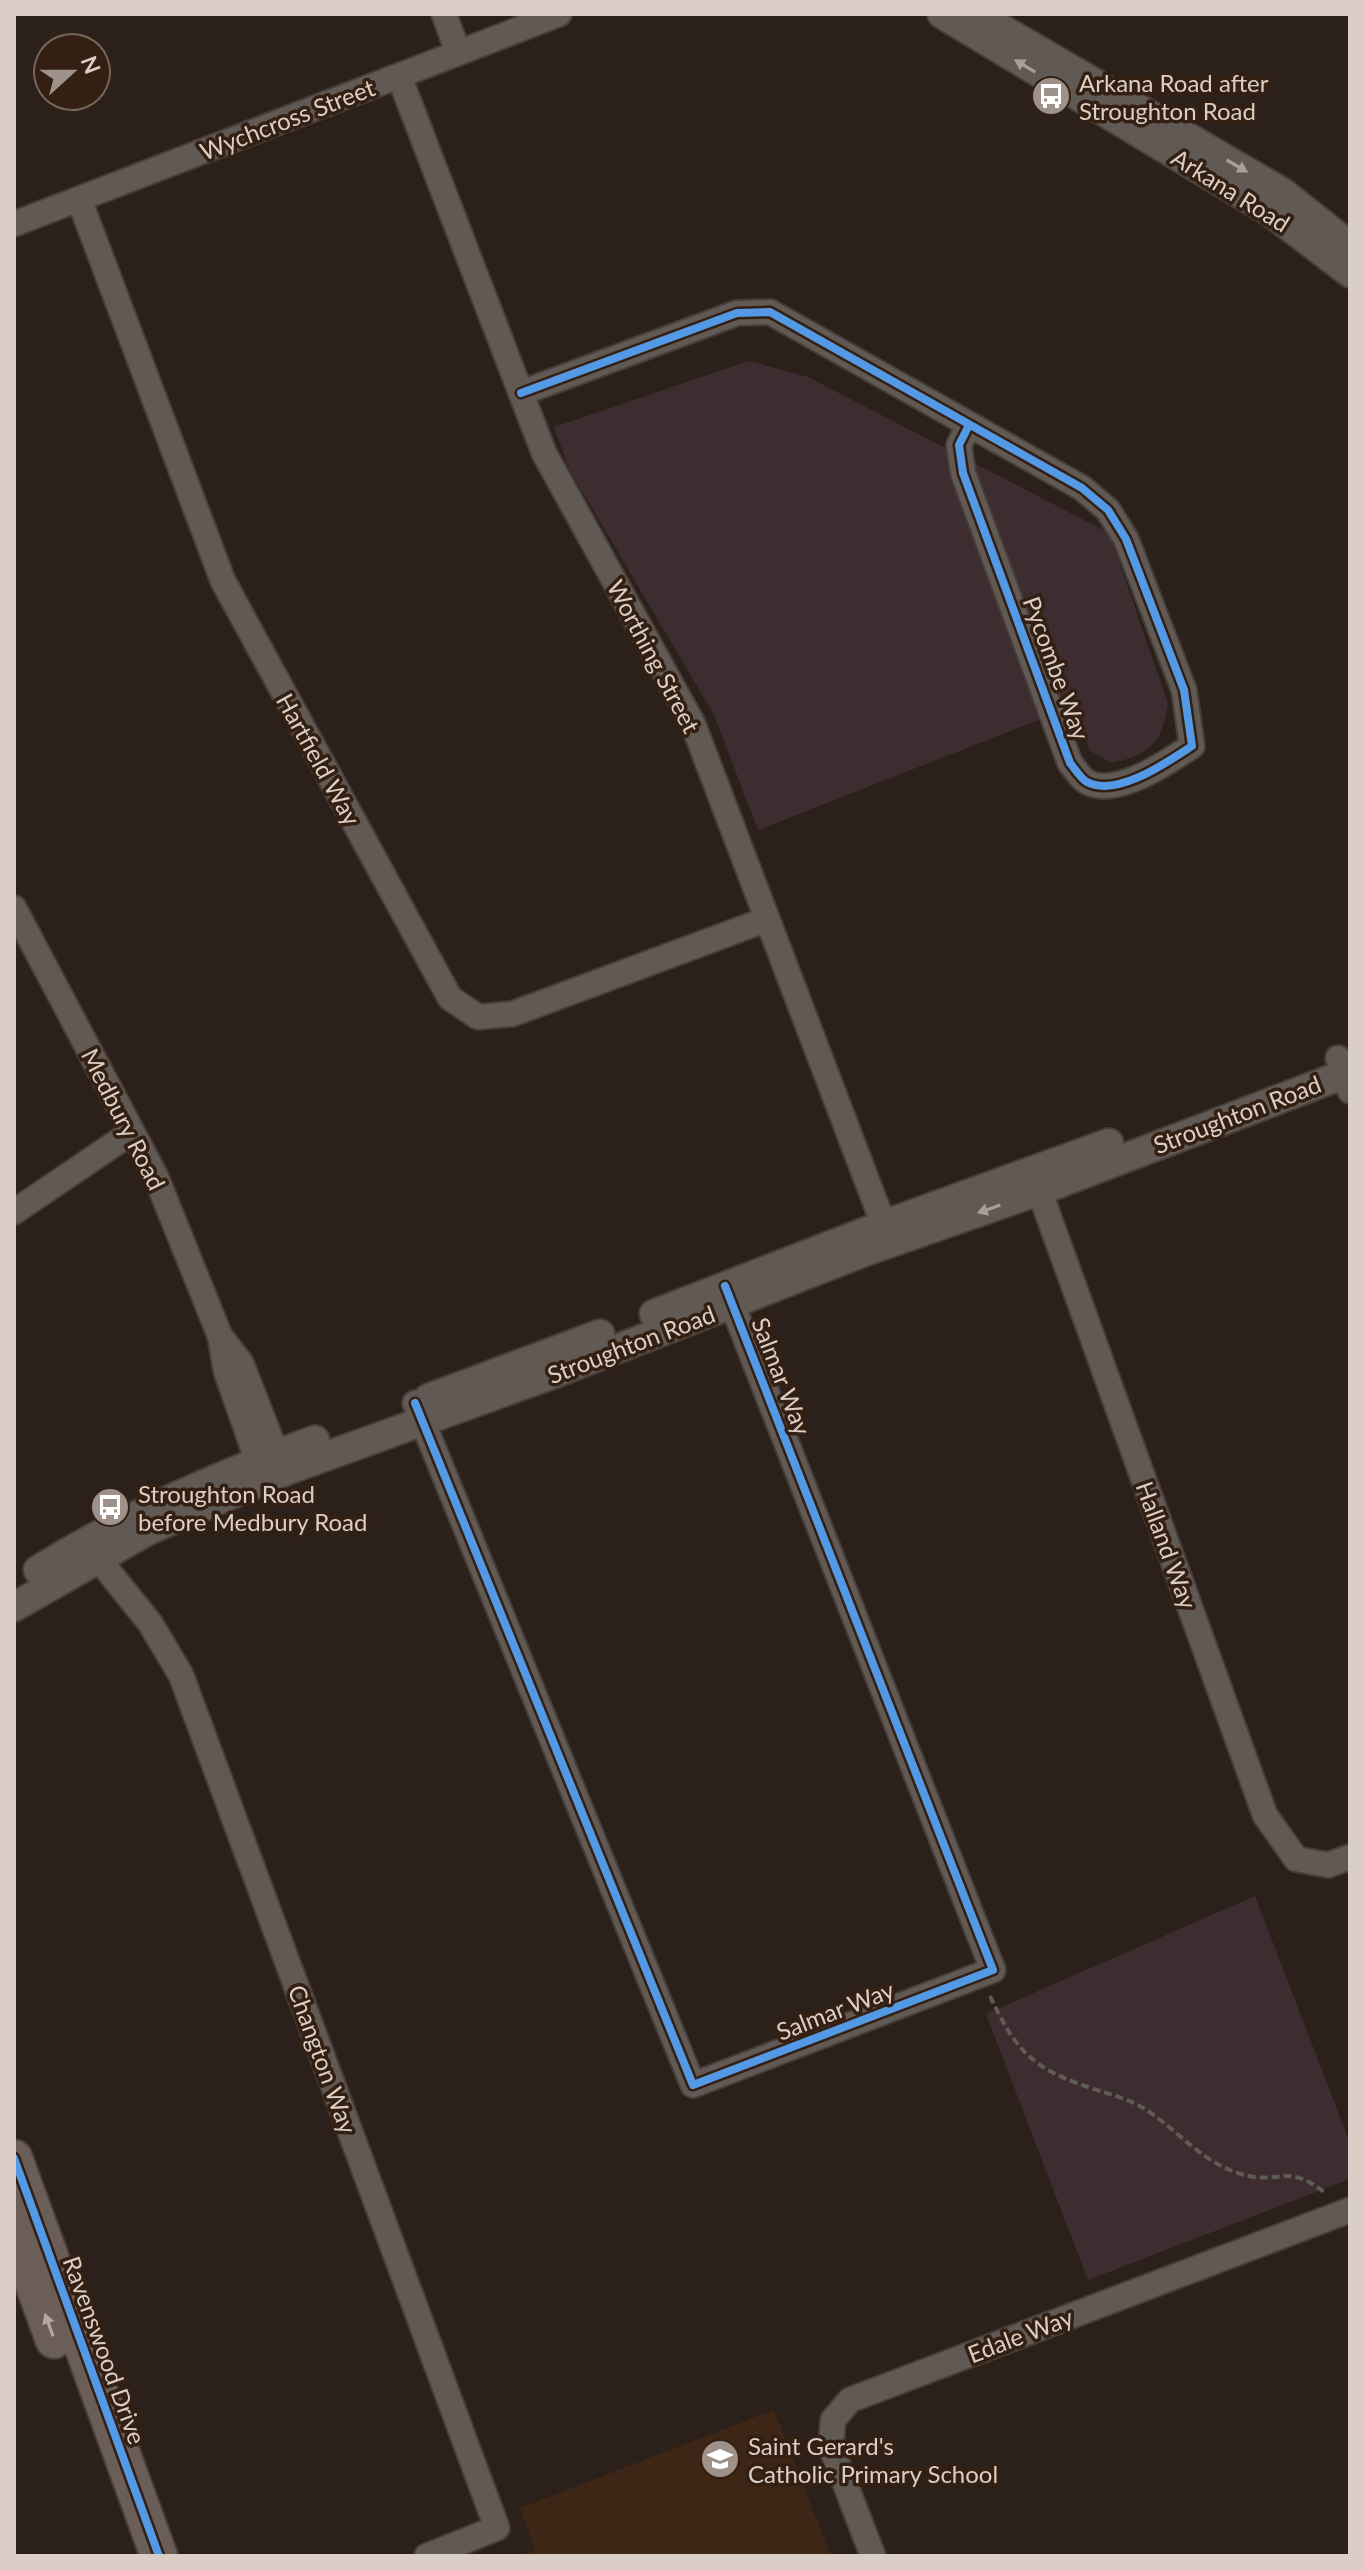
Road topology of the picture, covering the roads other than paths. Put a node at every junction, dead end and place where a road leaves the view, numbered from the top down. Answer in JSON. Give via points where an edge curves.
{"nodes":[{"id":1,"x":444,"y":14,"type":"edge"},
{"id":2,"x":559,"y":14,"type":"edge"},
{"id":3,"x":942,"y":14,"type":"edge"},
{"id":4,"x":976,"y":14,"type":"edge"},
{"id":5,"x":458,"y":52,"type":"junction"},
{"id":6,"x":399,"y":76,"type":"junction"},
{"id":7,"x":79,"y":199,"type":"junction"},
{"id":8,"x":14,"y":224,"type":"edge"},
{"id":9,"x":1350,"y":246,"type":"edge"},
{"id":10,"x":1350,"y":273,"type":"edge"},
{"id":11,"x":521,"y":393,"type":"junction"},
{"id":12,"x":969,"y":425,"type":"junction"},
{"id":13,"x":14,"y":908,"type":"edge"},
{"id":14,"x":765,"y":920,"type":"junction"},
{"id":15,"x":1346,"y":1070,"type":"edge"},
{"id":16,"x":132,"y":1132,"type":"junction"},
{"id":17,"x":1036,"y":1181,"type":"junction"},
{"id":18,"x":14,"y":1212,"type":"edge"},
{"id":19,"x":887,"y":1234,"type":"junction"},
{"id":20,"x":729,"y":1296,"type":"junction"},
{"id":21,"x":419,"y":1412,"type":"junction"},
{"id":22,"x":270,"y":1467,"type":"junction"},
{"id":23,"x":91,"y":1549,"type":"junction"},
{"id":24,"x":14,"y":1586,"type":"edge"},
{"id":25,"x":14,"y":1607,"type":"edge"},
{"id":26,"x":1350,"y":1857,"type":"edge"},
{"id":27,"x":14,"y":2158,"type":"edge"},
{"id":28,"x":1342,"y":2213,"type":"edge"},
{"id":29,"x":22,"y":2226,"type":"edge"},
{"id":30,"x":133,"y":2556,"type":"edge"},
{"id":31,"x":159,"y":2556,"type":"edge"},
{"id":32,"x":427,"y":2556,"type":"edge"},
{"id":33,"x":873,"y":2556,"type":"edge"}],
"edges":[{"from":1,"to":5,"type":"street"},
{"from":2,"to":5,"type":"street","name":"Wychcross Street"},
{"from":10,"to":3,"type":"street","name":"Arkana Road","one_way":true,"via":[[1269,211]]},
{"from":4,"to":9,"type":"street","name":"Arkana Road","one_way":true,"via":[[1282,192]]},
{"from":5,"to":6,"type":"street","name":"Wychcross Street"},
{"from":6,"to":7,"type":"street","name":"Wychcross Street"},
{"from":6,"to":11,"type":"street","name":"Worthing Street"},
{"from":7,"to":8,"type":"street","name":"Wychcross Street"},
{"from":7,"to":14,"type":"street","name":"Hartfield Way","via":[[223,581],[450,998],[478,1017],[512,1014]]},
{"from":11,"to":12,"type":"street","name":"Pycombe Way","via":[[737,313],[770,312]]},
{"from":11,"to":14,"type":"street","name":"Worthing Street","via":[[544,453],[693,724]]},
{"from":12,"to":12,"type":"street","name":"Pycombe Way","via":[[959,445],[963,473],[1070,763],[1087,782],[1108,786],[1153,773],[1192,746],[1184,690],[1126,539],[1108,510],[1082,488]]},
{"from":13,"to":16,"type":"street","name":"Medbury Road"},
{"from":14,"to":19,"type":"street","name":"Worthing Street"},
{"from":15,"to":17,"type":"street","name":"Stroughton Road"},
{"from":16,"to":18,"type":"street"},
{"from":16,"to":22,"type":"street","name":"Medbury Road","via":[[156,1177],[220,1336],[226,1371]]},
{"from":17,"to":19,"type":"street","name":"Stroughton Road"},
{"from":17,"to":26,"type":"street","name":"Halland Way","via":[[1265,1815],[1296,1859],[1328,1865]]},
{"from":19,"to":20,"type":"street","name":"Stroughton Road"},
{"from":20,"to":21,"type":"street","name":"Stroughton Road"},
{"from":20,"to":21,"type":"street","name":"Salmar Way","via":[[993,1970],[693,2085]]},
{"from":21,"to":22,"type":"street","name":"Stroughton Road"},
{"from":22,"to":23,"type":"street","name":"Stroughton Road"},
{"from":23,"to":24,"type":"street","name":"Stroughton Road"},
{"from":23,"to":25,"type":"street","name":"Stroughton Road"},
{"from":23,"to":32,"type":"street","name":"Changton Way","via":[[150,1623],[181,1675],[497,2528]]},
{"from":27,"to":29,"type":"main road","name":"Ravenswood Drive"},
{"from":28,"to":33,"type":"street","name":"Edale Way","via":[[850,2400],[833,2420],[831,2447]]},
{"from":30,"to":29,"type":"main road","name":"Ravenswood Drive","one_way":true},
{"from":29,"to":31,"type":"main road","name":"Ravenswood Drive"}]}
